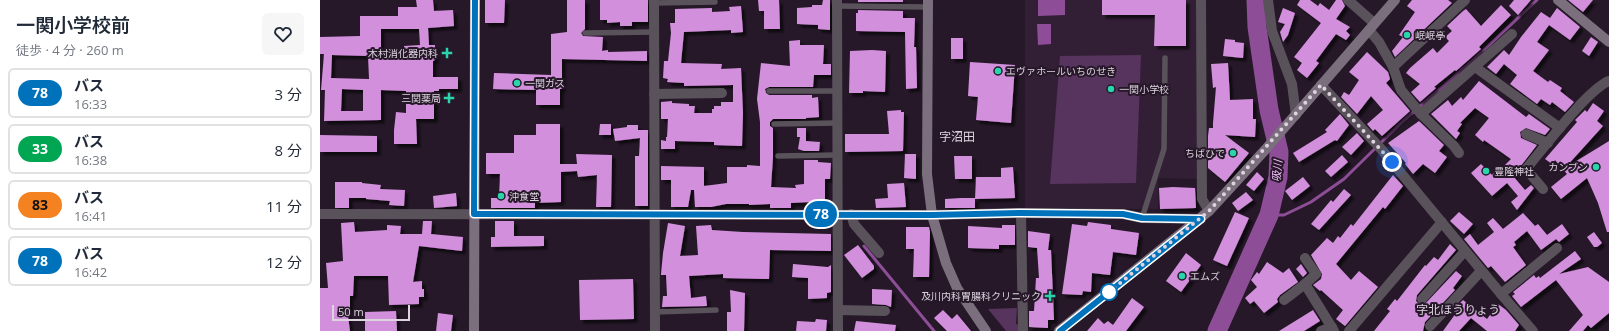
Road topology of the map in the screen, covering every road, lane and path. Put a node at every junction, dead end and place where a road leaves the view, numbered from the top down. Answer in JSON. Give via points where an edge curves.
{"nodes":[{"id":1,"x":475,"y":0,"type":"edge"},
{"id":2,"x":1201,"y":0,"type":"edge"},
{"id":3,"x":1268,"y":0,"type":"edge"},
{"id":4,"x":1348,"y":0,"type":"edge"},
{"id":5,"x":1395,"y":0,"type":"edge"},
{"id":6,"x":1465,"y":0,"type":"edge"},
{"id":7,"x":1558,"y":0,"type":"edge"},
{"id":8,"x":654,"y":1,"type":"edge"},
{"id":9,"x":715,"y":2,"type":"dead end"},
{"id":10,"x":837,"y":3,"type":"edge"},
{"id":11,"x":928,"y":3,"type":"edge"},
{"id":12,"x":1371,"y":27,"type":"junction"},
{"id":13,"x":654,"y":32,"type":"junction"},
{"id":14,"x":585,"y":33,"type":"dead end"},
{"id":15,"x":1512,"y":34,"type":"dead end"},
{"id":16,"x":1609,"y":42,"type":"edge"},
{"id":17,"x":1165,"y":58,"type":"dead end"},
{"id":18,"x":1393,"y":66,"type":"junction"},
{"id":19,"x":1475,"y":67,"type":"junction"},
{"id":20,"x":1609,"y":81,"type":"edge"},
{"id":21,"x":1321,"y":85,"type":"junction"},
{"id":22,"x":769,"y":91,"type":"dead end"},
{"id":23,"x":837,"y":91,"type":"junction"},
{"id":24,"x":722,"y":93,"type":"dead end"},
{"id":25,"x":654,"y":94,"type":"junction"},
{"id":26,"x":1296,"y":114,"type":"junction"},
{"id":27,"x":1421,"y":114,"type":"junction"},
{"id":28,"x":837,"y":123,"type":"junction"},
{"id":29,"x":774,"y":124,"type":"dead end"},
{"id":30,"x":1560,"y":128,"type":"junction"},
{"id":31,"x":1526,"y":134,"type":"dead end"},
{"id":32,"x":1548,"y":143,"type":"junction"},
{"id":33,"x":1459,"y":154,"type":"dead end"},
{"id":34,"x":837,"y":155,"type":"junction"},
{"id":35,"x":778,"y":156,"type":"dead end"},
{"id":36,"x":1543,"y":189,"type":"dead end"},
{"id":37,"x":1209,"y":211,"type":"junction"},
{"id":38,"x":1021,"y":213,"type":"junction"},
{"id":39,"x":320,"y":214,"type":"edge"},
{"id":40,"x":474,"y":214,"type":"junction"},
{"id":41,"x":837,"y":214,"type":"junction"},
{"id":42,"x":851,"y":214,"type":"junction"},
{"id":43,"x":654,"y":215,"type":"junction"},
{"id":44,"x":932,"y":215,"type":"junction"},
{"id":45,"x":1142,"y":218,"type":"junction"},
{"id":46,"x":1201,"y":219,"type":"junction"},
{"id":47,"x":1442,"y":222,"type":"junction"},
{"id":48,"x":1557,"y":248,"type":"dead end"},
{"id":49,"x":1465,"y":251,"type":"junction"},
{"id":50,"x":879,"y":253,"type":"dead end"},
{"id":51,"x":1305,"y":258,"type":"dead end"},
{"id":52,"x":1481,"y":271,"type":"junction"},
{"id":53,"x":1305,"y":284,"type":"junction"},
{"id":54,"x":1501,"y":294,"type":"junction"},
{"id":55,"x":1422,"y":299,"type":"dead end"},
{"id":56,"x":1284,"y":300,"type":"dead end"},
{"id":57,"x":716,"y":310,"type":"dead end"},
{"id":58,"x":838,"y":310,"type":"junction"},
{"id":59,"x":885,"y":311,"type":"dead end"},
{"id":60,"x":654,"y":312,"type":"junction"},
{"id":61,"x":1430,"y":326,"type":"dead end"},
{"id":62,"x":1355,"y":328,"type":"edge"},
{"id":63,"x":1333,"y":329,"type":"edge"},
{"id":64,"x":474,"y":331,"type":"edge"},
{"id":65,"x":655,"y":331,"type":"edge"},
{"id":66,"x":838,"y":331,"type":"edge"},
{"id":67,"x":986,"y":331,"type":"edge"},
{"id":68,"x":1023,"y":331,"type":"edge"},
{"id":69,"x":1060,"y":331,"type":"edge"},
{"id":70,"x":1321,"y":331,"type":"edge"},
{"id":71,"x":1533,"y":331,"type":"edge"}],
"edges":[{"from":1,"to":40,"type":"street"},
{"from":2,"to":37,"type":"street","via":[[1202,199]]},
{"from":3,"to":26,"type":"street","via":[[1272,31],[1292,84]]},
{"from":4,"to":12,"type":"street"},
{"from":5,"to":12,"type":"street"},
{"from":6,"to":18,"type":"street"},
{"from":7,"to":16,"type":"street"},
{"from":8,"to":9,"type":"lane"},
{"from":8,"to":13,"type":"street"},
{"from":10,"to":11,"type":"lane"},
{"from":10,"to":23,"type":"street"},
{"from":11,"to":44,"type":"street","via":[[927,174]]},
{"from":12,"to":18,"type":"street"},
{"from":12,"to":21,"type":"street"},
{"from":13,"to":14,"type":"lane"},
{"from":13,"to":25,"type":"street"},
{"from":15,"to":19,"type":"street"},
{"from":17,"to":45,"type":"lane","via":[[1164,148]]},
{"from":18,"to":27,"type":"street","via":[[1400,90]]},
{"from":19,"to":27,"type":"street"},
{"from":19,"to":30,"type":"street"},
{"from":20,"to":30,"type":"street","via":[[1602,84]]},
{"from":21,"to":26,"type":"street"},
{"from":21,"to":47,"type":"street","via":[[1382,150]]},
{"from":22,"to":23,"type":"lane"},
{"from":23,"to":28,"type":"street"},
{"from":24,"to":25,"type":"street"},
{"from":25,"to":43,"type":"street"},
{"from":26,"to":37,"type":"street"},
{"from":27,"to":33,"type":"street"},
{"from":28,"to":29,"type":"lane"},
{"from":28,"to":34,"type":"street"},
{"from":30,"to":32,"type":"street"},
{"from":31,"to":32,"type":"street"},
{"from":32,"to":36,"type":"street","via":[[1526,169]]},
{"from":34,"to":35,"type":"lane"},
{"from":34,"to":41,"type":"street"},
{"from":37,"to":46,"type":"street"},
{"from":38,"to":44,"type":"street"},
{"from":38,"to":45,"type":"street","via":[[1123,214]]},
{"from":38,"to":68,"type":"street"},
{"from":39,"to":40,"type":"street"},
{"from":40,"to":43,"type":"street"},
{"from":40,"to":64,"type":"street"},
{"from":41,"to":42,"type":"street"},
{"from":41,"to":43,"type":"street"},
{"from":41,"to":58,"type":"street"},
{"from":42,"to":44,"type":"street"},
{"from":42,"to":50,"type":"street","via":[[854,224]]},
{"from":43,"to":60,"type":"street"},
{"from":44,"to":67,"type":"street","via":[[946,263],[957,288]]},
{"from":45,"to":46,"type":"street"},
{"from":46,"to":69,"type":"street"},
{"from":47,"to":49,"type":"street"},
{"from":47,"to":62,"type":"street"},
{"from":48,"to":54,"type":"street"},
{"from":49,"to":52,"type":"street"},
{"from":49,"to":55,"type":"street"},
{"from":51,"to":53,"type":"street","via":[[1316,274]]},
{"from":52,"to":54,"type":"street"},
{"from":52,"to":61,"type":"street"},
{"from":53,"to":56,"type":"street"},
{"from":53,"to":63,"type":"street"},
{"from":54,"to":71,"type":"street"},
{"from":57,"to":60,"type":"lane"},
{"from":58,"to":59,"type":"street"},
{"from":58,"to":66,"type":"street"},
{"from":60,"to":65,"type":"street"},
{"from":63,"to":70,"type":"street"}]}
